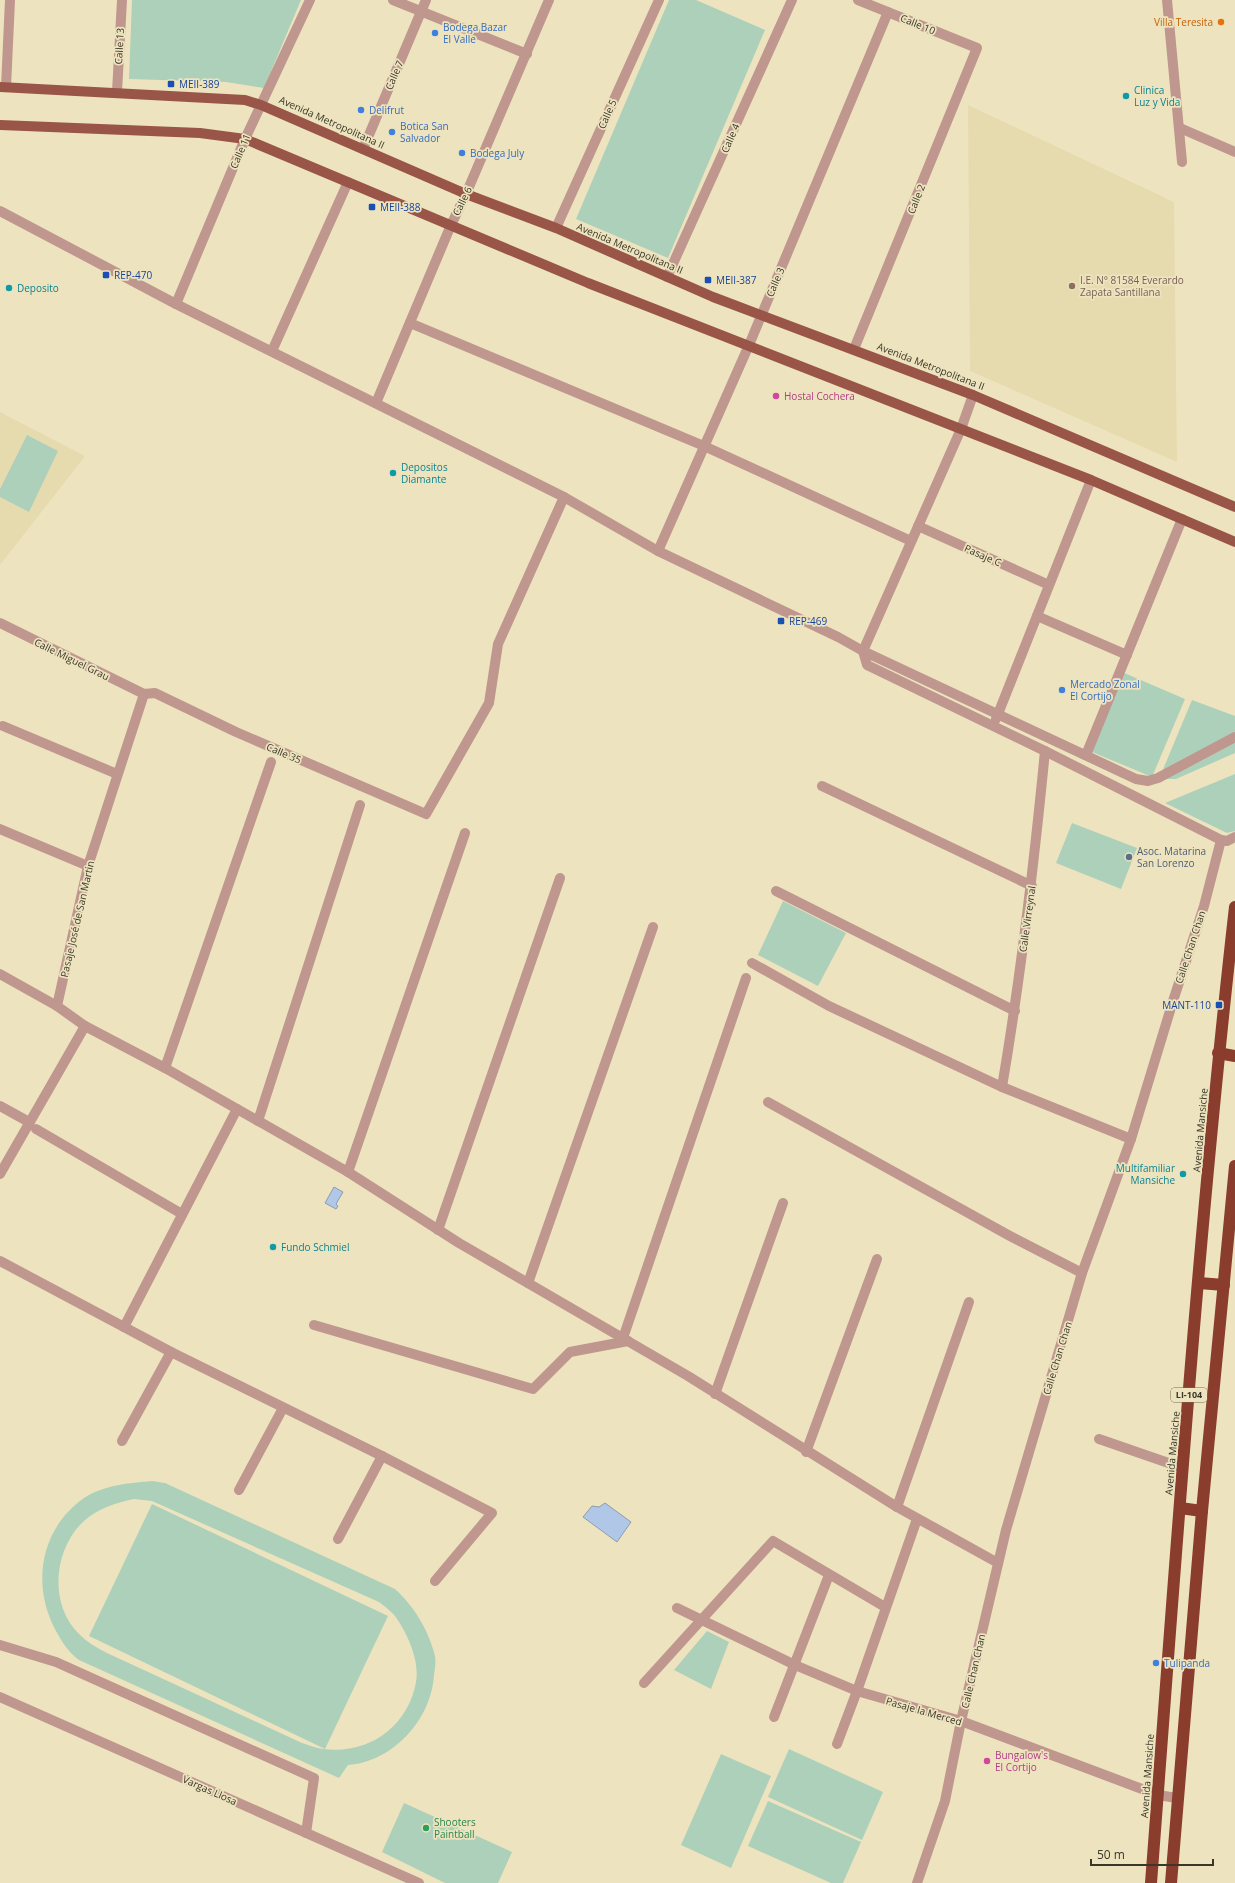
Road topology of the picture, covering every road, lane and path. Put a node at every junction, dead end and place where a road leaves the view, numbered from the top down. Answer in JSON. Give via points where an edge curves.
{"nodes":[{"id":1,"x":10,"y":0,"type":"edge"},
{"id":2,"x":122,"y":0,"type":"edge"},
{"id":3,"x":310,"y":0,"type":"edge"},
{"id":4,"x":393,"y":0,"type":"edge"},
{"id":5,"x":426,"y":0,"type":"edge"},
{"id":6,"x":549,"y":0,"type":"edge"},
{"id":7,"x":659,"y":0,"type":"edge"},
{"id":8,"x":792,"y":0,"type":"edge"},
{"id":9,"x":858,"y":0,"type":"edge"},
{"id":10,"x":1167,"y":0,"type":"edge"},
{"id":11,"x":421,"y":11,"type":"junction"},
{"id":12,"x":888,"y":12,"type":"junction"},
{"id":13,"x":977,"y":48,"type":"joint"},
{"id":14,"x":527,"y":54,"type":"junction"},
{"id":15,"x":3,"y":87,"type":"edge"},
{"id":16,"x":117,"y":92,"type":"junction"},
{"id":17,"x":261,"y":104,"type":"junction"},
{"id":18,"x":0,"y":125,"type":"edge"},
{"id":19,"x":1180,"y":128,"type":"junction"},
{"id":20,"x":245,"y":139,"type":"junction"},
{"id":21,"x":363,"y":149,"type":"junction"},
{"id":22,"x":1235,"y":152,"type":"edge"},
{"id":23,"x":1182,"y":162,"type":"dead end"},
{"id":24,"x":348,"y":182,"type":"junction"},
{"id":25,"x":466,"y":194,"type":"junction"},
{"id":26,"x":0,"y":211,"type":"edge"},
{"id":27,"x":451,"y":225,"type":"junction"},
{"id":28,"x":556,"y":228,"type":"junction"},
{"id":29,"x":667,"y":277,"type":"junction"},
{"id":30,"x":176,"y":304,"type":"junction"},
{"id":31,"x":761,"y":315,"type":"junction"},
{"id":32,"x":410,"y":323,"type":"junction"},
{"id":33,"x":749,"y":345,"type":"junction"},
{"id":34,"x":854,"y":349,"type":"junction"},
{"id":35,"x":272,"y":351,"type":"junction"},
{"id":36,"x":973,"y":395,"type":"junction"},
{"id":37,"x":376,"y":403,"type":"junction"},
{"id":38,"x":962,"y":429,"type":"junction"},
{"id":39,"x":704,"y":446,"type":"junction"},
{"id":40,"x":1091,"y":480,"type":"junction"},
{"id":41,"x":564,"y":496,"type":"junction"},
{"id":42,"x":1235,"y":507,"type":"edge"},
{"id":43,"x":1182,"y":519,"type":"junction"},
{"id":44,"x":918,"y":526,"type":"junction"},
{"id":45,"x":911,"y":541,"type":"junction"},
{"id":46,"x":1235,"y":542,"type":"edge"},
{"id":47,"x":658,"y":550,"type":"junction"},
{"id":48,"x":1049,"y":585,"type":"junction"},
{"id":49,"x":1037,"y":616,"type":"junction"},
{"id":50,"x":0,"y":623,"type":"edge"},
{"id":51,"x":863,"y":651,"type":"junction"},
{"id":52,"x":1127,"y":654,"type":"junction"},
{"id":53,"x":144,"y":694,"type":"junction"},
{"id":54,"x":999,"y":713,"type":"junction"},
{"id":55,"x":3,"y":726,"type":"dead end"},
{"id":56,"x":993,"y":726,"type":"junction"},
{"id":57,"x":1235,"y":737,"type":"edge"},
{"id":58,"x":1045,"y":751,"type":"junction"},
{"id":59,"x":1086,"y":755,"type":"junction"},
{"id":60,"x":272,"y":762,"type":"dead end"},
{"id":61,"x":117,"y":774,"type":"junction"},
{"id":62,"x":822,"y":786,"type":"dead end"},
{"id":63,"x":360,"y":805,"type":"dead end"},
{"id":64,"x":0,"y":828,"type":"edge"},
{"id":65,"x":465,"y":833,"type":"dead end"},
{"id":66,"x":1235,"y":837,"type":"edge"},
{"id":67,"x":1221,"y":840,"type":"junction"},
{"id":68,"x":88,"y":866,"type":"junction"},
{"id":69,"x":560,"y":878,"type":"dead end"},
{"id":70,"x":1032,"y":886,"type":"junction"},
{"id":71,"x":776,"y":891,"type":"dead end"},
{"id":72,"x":1235,"y":907,"type":"edge"},
{"id":73,"x":653,"y":927,"type":"dead end"},
{"id":74,"x":752,"y":963,"type":"dead end"},
{"id":75,"x":0,"y":974,"type":"edge"},
{"id":76,"x":746,"y":978,"type":"dead end"},
{"id":77,"x":57,"y":1006,"type":"junction"},
{"id":78,"x":1015,"y":1010,"type":"junction"},
{"id":79,"x":85,"y":1026,"type":"junction"},
{"id":80,"x":1218,"y":1053,"type":"junction"},
{"id":81,"x":1235,"y":1056,"type":"edge"},
{"id":82,"x":165,"y":1068,"type":"junction"},
{"id":83,"x":1002,"y":1087,"type":"junction"},
{"id":84,"x":768,"y":1102,"type":"dead end"},
{"id":85,"x":0,"y":1106,"type":"edge"},
{"id":86,"x":237,"y":1109,"type":"junction"},
{"id":87,"x":258,"y":1121,"type":"junction"},
{"id":88,"x":32,"y":1126,"type":"junction"},
{"id":89,"x":1131,"y":1139,"type":"junction"},
{"id":90,"x":1235,"y":1166,"type":"edge"},
{"id":91,"x":348,"y":1172,"type":"junction"},
{"id":92,"x":0,"y":1174,"type":"edge"},
{"id":93,"x":783,"y":1203,"type":"dead end"},
{"id":94,"x":182,"y":1214,"type":"junction"},
{"id":95,"x":438,"y":1230,"type":"junction"},
{"id":96,"x":877,"y":1259,"type":"dead end"},
{"id":97,"x":0,"y":1261,"type":"edge"},
{"id":98,"x":1082,"y":1273,"type":"junction"},
{"id":99,"x":528,"y":1283,"type":"junction"},
{"id":100,"x":1199,"y":1283,"type":"junction"},
{"id":101,"x":1224,"y":1285,"type":"junction"},
{"id":102,"x":969,"y":1302,"type":"dead end"},
{"id":103,"x":314,"y":1325,"type":"dead end"},
{"id":104,"x":124,"y":1326,"type":"junction"},
{"id":105,"x":625,"y":1340,"type":"junction"},
{"id":106,"x":171,"y":1352,"type":"junction"},
{"id":107,"x":715,"y":1394,"type":"junction"},
{"id":108,"x":283,"y":1408,"type":"junction"},
{"id":109,"x":1099,"y":1439,"type":"dead end"},
{"id":110,"x":122,"y":1441,"type":"dead end"},
{"id":111,"x":806,"y":1452,"type":"junction"},
{"id":112,"x":382,"y":1456,"type":"junction"},
{"id":113,"x":1183,"y":1468,"type":"junction"},
{"id":114,"x":239,"y":1490,"type":"dead end"},
{"id":115,"x":897,"y":1507,"type":"junction"},
{"id":116,"x":1180,"y":1508,"type":"junction"},
{"id":117,"x":1202,"y":1511,"type":"junction"},
{"id":118,"x":917,"y":1519,"type":"junction"},
{"id":119,"x":338,"y":1539,"type":"dead end"},
{"id":120,"x":998,"y":1563,"type":"junction"},
{"id":121,"x":829,"y":1575,"type":"junction"},
{"id":122,"x":436,"y":1581,"type":"dead end"},
{"id":123,"x":885,"y":1607,"type":"junction"},
{"id":124,"x":676,"y":1608,"type":"dead end"},
{"id":125,"x":701,"y":1620,"type":"junction"},
{"id":126,"x":0,"y":1645,"type":"edge"},
{"id":127,"x":795,"y":1665,"type":"junction"},
{"id":128,"x":644,"y":1683,"type":"dead end"},
{"id":129,"x":857,"y":1691,"type":"junction"},
{"id":130,"x":0,"y":1697,"type":"edge"},
{"id":131,"x":774,"y":1717,"type":"dead end"},
{"id":132,"x":961,"y":1721,"type":"junction"},
{"id":133,"x":837,"y":1744,"type":"dead end"},
{"id":134,"x":1158,"y":1795,"type":"junction"},
{"id":135,"x":1177,"y":1798,"type":"junction"},
{"id":136,"x":306,"y":1833,"type":"junction"},
{"id":137,"x":419,"y":1883,"type":"edge"},
{"id":138,"x":917,"y":1883,"type":"edge"},
{"id":139,"x":1151,"y":1883,"type":"edge"},
{"id":140,"x":1170,"y":1883,"type":"edge"}],
"edges":[{"from":1,"to":15,"type":"street"},
{"from":2,"to":16,"type":"street","name":"Calle 13"},
{"from":3,"to":17,"type":"street","name":"Calle 11"},
{"from":4,"to":11,"type":"street"},
{"from":5,"to":11,"type":"street","name":"Calle 7"},
{"from":6,"to":14,"type":"street","name":"Calle 6"},
{"from":7,"to":28,"type":"street","name":"Calle 5"},
{"from":8,"to":29,"type":"street","name":"Calle 4"},
{"from":9,"to":12,"type":"street","name":"Calle 10"},
{"from":10,"to":19,"type":"street"},
{"from":11,"to":14,"type":"street"},
{"from":11,"to":21,"type":"street","name":"Calle 7"},
{"from":12,"to":13,"type":"street","name":"Calle 10"},
{"from":12,"to":31,"type":"street","name":"Calle 3"},
{"from":13,"to":34,"type":"street","name":"Calle 2"},
{"from":14,"to":25,"type":"street","name":"Calle 6"},
{"from":15,"to":16,"type":"main road","name":"Avenida Metropolitana II"},
{"from":16,"to":17,"type":"main road","name":"Avenida Metropolitana II","via":[[246,100]]},
{"from":17,"to":20,"type":"street","name":"Calle 11"},
{"from":17,"to":21,"type":"main road","name":"Avenida Metropolitana II"},
{"from":18,"to":20,"type":"main road","via":[[200,133]]},
{"from":19,"to":22,"type":"street"},
{"from":19,"to":23,"type":"street"},
{"from":20,"to":24,"type":"main road"},
{"from":20,"to":30,"type":"street","name":"Calle 11"},
{"from":21,"to":25,"type":"main road","name":"Avenida Metropolitana II"},
{"from":24,"to":27,"type":"main road"},
{"from":24,"to":35,"type":"street"},
{"from":25,"to":27,"type":"street","name":"Calle 6"},
{"from":25,"to":28,"type":"main road","name":"Avenida Metropolitana II"},
{"from":26,"to":30,"type":"street"},
{"from":27,"to":32,"type":"street","name":"Calle 6"},
{"from":27,"to":33,"type":"main road","via":[[588,283]]},
{"from":28,"to":29,"type":"main road","name":"Avenida Metropolitana II"},
{"from":29,"to":31,"type":"main road","name":"Avenida Metropolitana II"},
{"from":30,"to":35,"type":"street"},
{"from":31,"to":33,"type":"street","name":"Calle 3"},
{"from":31,"to":34,"type":"main road","name":"Avenida Metropolitana II"},
{"from":32,"to":37,"type":"street","name":"Calle 6"},
{"from":32,"to":39,"type":"street"},
{"from":33,"to":38,"type":"main road"},
{"from":33,"to":39,"type":"street","name":"Calle 3"},
{"from":34,"to":36,"type":"main road","name":"Avenida Metropolitana II"},
{"from":35,"to":37,"type":"street"},
{"from":36,"to":38,"type":"street"},
{"from":36,"to":42,"type":"main road","name":"Avenida Metropolitana II"},
{"from":37,"to":41,"type":"street"},
{"from":38,"to":40,"type":"main road"},
{"from":38,"to":44,"type":"street"},
{"from":39,"to":45,"type":"street"},
{"from":39,"to":47,"type":"street","name":"Calle 3"},
{"from":40,"to":43,"type":"main road"},
{"from":40,"to":48,"type":"street"},
{"from":41,"to":47,"type":"street"},
{"from":41,"to":53,"type":"street","name":"Calle 35","via":[[498,644],[489,703],[426,814],[236,732],[155,693]]},
{"from":43,"to":46,"type":"main road"},
{"from":43,"to":52,"type":"street"},
{"from":44,"to":45,"type":"street"},
{"from":44,"to":48,"type":"street","name":"Pasaje C"},
{"from":45,"to":51,"type":"street"},
{"from":47,"to":51,"type":"street"},
{"from":48,"to":49,"type":"street"},
{"from":49,"to":52,"type":"street"},
{"from":49,"to":54,"type":"street"},
{"from":50,"to":53,"type":"street","name":"Calle Miguel Grau"},
{"from":51,"to":54,"type":"street"},
{"from":51,"to":56,"type":"street","via":[[867,665]]},
{"from":52,"to":59,"type":"street"},
{"from":53,"to":61,"type":"street","name":"Pasaje José de San Martin"},
{"from":54,"to":56,"type":"street"},
{"from":54,"to":59,"type":"street"},
{"from":55,"to":61,"type":"street"},
{"from":56,"to":58,"type":"street"},
{"from":57,"to":59,"type":"street","via":[[1148,781],[1136,779]]},
{"from":58,"to":67,"type":"street"},
{"from":58,"to":70,"type":"street","name":"Calle Virreynal"},
{"from":60,"to":82,"type":"street"},
{"from":61,"to":68,"type":"street","name":"Pasaje José de San Martin"},
{"from":62,"to":70,"type":"street"},
{"from":63,"to":87,"type":"street"},
{"from":64,"to":68,"type":"street"},
{"from":65,"to":91,"type":"street"},
{"from":66,"to":67,"type":"street","via":[[1227,841]]},
{"from":67,"to":89,"type":"street","name":"Calle Chan Chan","via":[[1208,893]]},
{"from":68,"to":77,"type":"street","name":"Pasaje José de San Martin"},
{"from":69,"to":95,"type":"street"},
{"from":70,"to":78,"type":"street","name":"Calle Virreynal"},
{"from":71,"to":78,"type":"street"},
{"from":72,"to":80,"type":"highway","name":"Avenida Mansiche","number":"LI-104"},
{"from":73,"to":99,"type":"street"},
{"from":74,"to":83,"type":"street","via":[[828,1006]]},
{"from":75,"to":77,"type":"street"},
{"from":76,"to":105,"type":"street"},
{"from":77,"to":79,"type":"street"},
{"from":78,"to":83,"type":"street","name":"Calle Virreynal"},
{"from":79,"to":82,"type":"street"},
{"from":79,"to":88,"type":"street"},
{"from":80,"to":81,"type":"highway"},
{"from":80,"to":100,"type":"highway","name":"Avenida Mansiche","number":"LI-104"},
{"from":82,"to":86,"type":"street"},
{"from":83,"to":89,"type":"street"},
{"from":84,"to":98,"type":"street"},
{"from":85,"to":88,"type":"street"},
{"from":86,"to":87,"type":"street"},
{"from":86,"to":94,"type":"street"},
{"from":87,"to":91,"type":"street"},
{"from":88,"to":92,"type":"street"},
{"from":88,"to":94,"type":"street"},
{"from":89,"to":98,"type":"street","name":"Calle Chan Chan"},
{"from":90,"to":101,"type":"highway","number":"LI-104"},
{"from":91,"to":95,"type":"street"},
{"from":93,"to":107,"type":"street"},
{"from":94,"to":104,"type":"street"},
{"from":95,"to":99,"type":"street"},
{"from":96,"to":111,"type":"street"},
{"from":97,"to":104,"type":"street"},
{"from":98,"to":120,"type":"street","name":"Calle Chan Chan"},
{"from":99,"to":105,"type":"street"},
{"from":100,"to":101,"type":"highway"},
{"from":100,"to":113,"type":"highway","name":"Avenida Mansiche","number":"LI-104"},
{"from":101,"to":117,"type":"highway","number":"LI-104"},
{"from":102,"to":115,"type":"street"},
{"from":103,"to":105,"type":"street","via":[[532,1389],[570,1352]]},
{"from":104,"to":106,"type":"street"},
{"from":105,"to":107,"type":"street"},
{"from":106,"to":108,"type":"street"},
{"from":106,"to":110,"type":"street"},
{"from":107,"to":111,"type":"street"},
{"from":108,"to":112,"type":"street"},
{"from":108,"to":114,"type":"street"},
{"from":109,"to":113,"type":"street"},
{"from":111,"to":115,"type":"street"},
{"from":112,"to":119,"type":"street"},
{"from":112,"to":122,"type":"street","via":[[492,1513]]},
{"from":113,"to":116,"type":"highway","name":"Avenida Mansiche","number":"LI-104"},
{"from":115,"to":118,"type":"street"},
{"from":116,"to":117,"type":"highway"},
{"from":116,"to":134,"type":"highway","name":"Avenida Mansiche","number":"LI-104"},
{"from":117,"to":135,"type":"highway","number":"LI-104"},
{"from":118,"to":120,"type":"street"},
{"from":118,"to":123,"type":"street"},
{"from":120,"to":132,"type":"street","name":"Calle Chan Chan"},
{"from":121,"to":123,"type":"street"},
{"from":121,"to":125,"type":"street","via":[[773,1541]]},
{"from":121,"to":127,"type":"street"},
{"from":123,"to":129,"type":"street"},
{"from":124,"to":125,"type":"street","name":"Pasaje la Merced"},
{"from":125,"to":127,"type":"street","name":"Pasaje la Merced"},
{"from":125,"to":128,"type":"street"},
{"from":126,"to":136,"type":"street","via":[[56,1662],[314,1778]]},
{"from":127,"to":129,"type":"street","name":"Pasaje la Merced"},
{"from":127,"to":131,"type":"street"},
{"from":129,"to":132,"type":"street","name":"Pasaje la Merced"},
{"from":129,"to":133,"type":"street"},
{"from":130,"to":136,"type":"street","name":"Vargas Llosa"},
{"from":132,"to":134,"type":"street","name":"Pasaje la Merced"},
{"from":132,"to":138,"type":"street","name":"Calle Chan Chan","via":[[945,1801]]},
{"from":134,"to":135,"type":"street","name":"Pasaje la Merced"},
{"from":134,"to":139,"type":"highway","name":"Avenida Mansiche","number":"LI-104"},
{"from":135,"to":140,"type":"highway","number":"LI-104"},
{"from":136,"to":137,"type":"street","name":"Vargas Llosa"}]}
